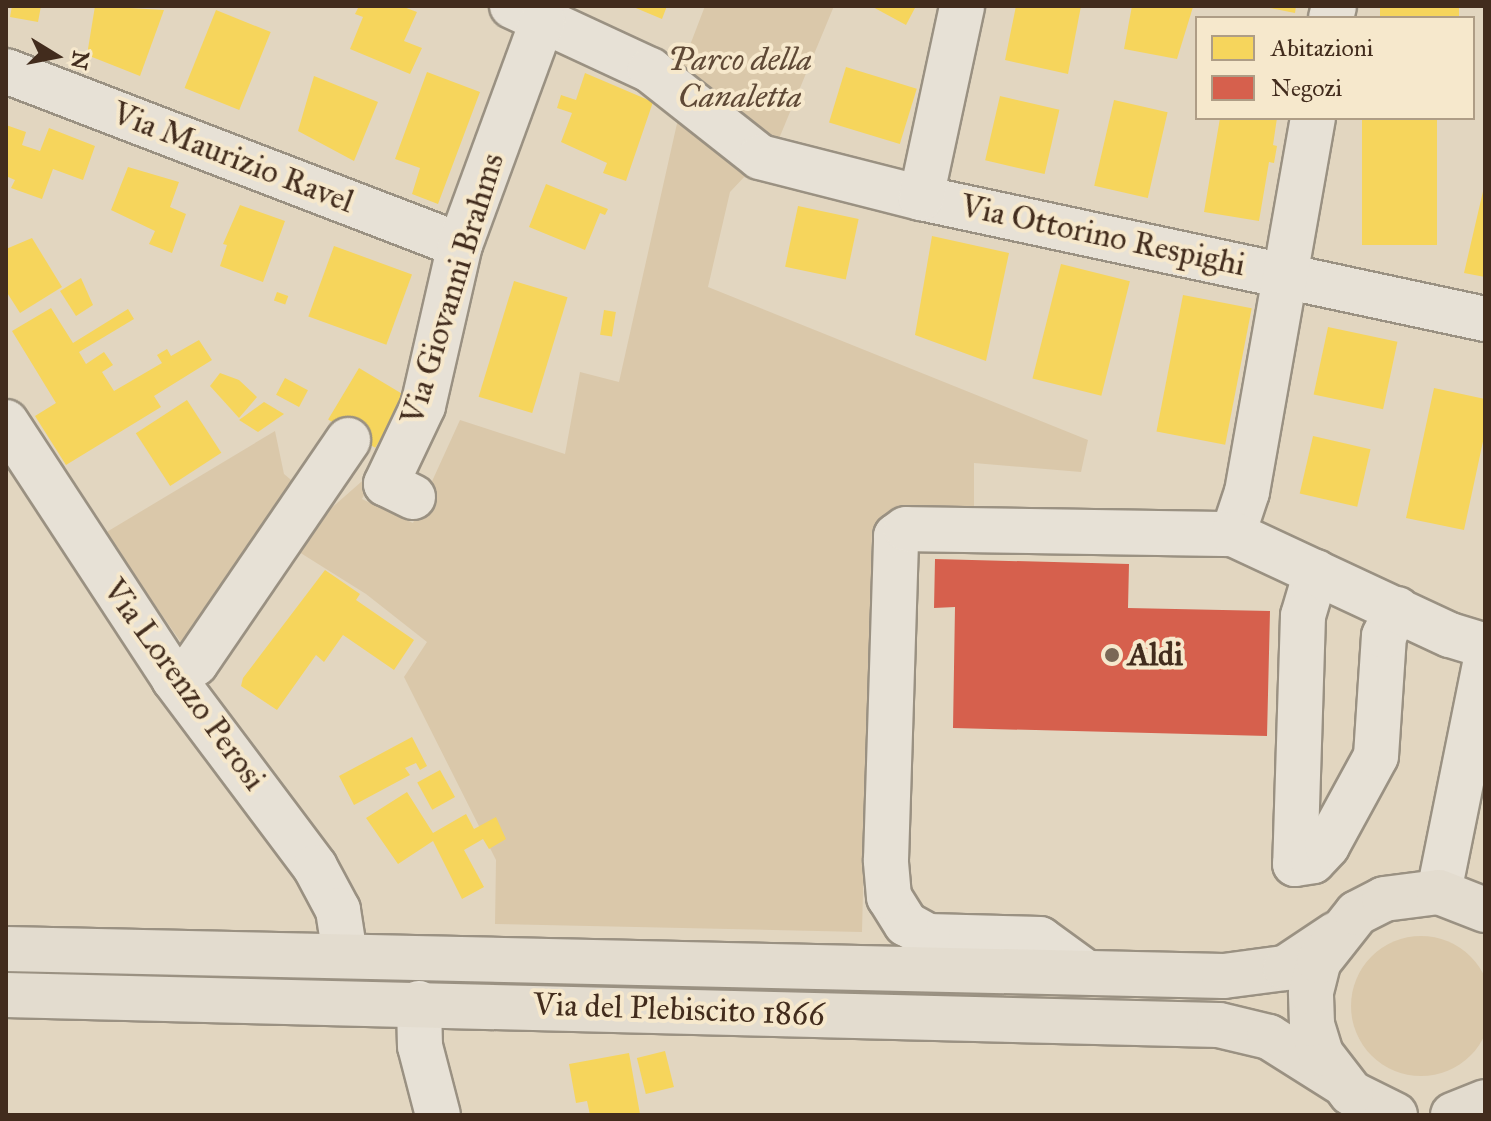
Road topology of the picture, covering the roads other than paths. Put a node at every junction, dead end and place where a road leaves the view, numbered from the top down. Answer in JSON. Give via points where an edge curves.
{"nodes":[{"id":1,"x":962,"y":6,"type":"edge"},
{"id":2,"x":528,"y":13,"type":"edge"},
{"id":3,"x":6,"y":71,"type":"edge"},
{"id":4,"x":1313,"y":120,"type":"edge"},
{"id":5,"x":921,"y":198,"type":"junction"},
{"id":6,"x":460,"y":245,"type":"junction"},
{"id":7,"x":1285,"y":274,"type":"junction"},
{"id":8,"x":1485,"y":319,"type":"edge"},
{"id":9,"x":6,"y":422,"type":"edge"},
{"id":10,"x":348,"y":440,"type":"dead end"},
{"id":11,"x":413,"y":497,"type":"dead end"},
{"id":12,"x":1233,"y":534,"type":"junction"},
{"id":13,"x":1316,"y":572,"type":"junction"},
{"id":14,"x":1397,"y":609,"type":"junction"},
{"id":15,"x":1485,"y":646,"type":"edge"},
{"id":16,"x":1485,"y":663,"type":"edge"},
{"id":17,"x":174,"y":679,"type":"junction"},
{"id":18,"x":1439,"y":892,"type":"junction"},
{"id":19,"x":1485,"y":910,"type":"edge"},
{"id":20,"x":1336,"y":934,"type":"junction"},
{"id":21,"x":6,"y":949,"type":"edge"},
{"id":22,"x":345,"y":955,"type":"junction"},
{"id":23,"x":1084,"y":971,"type":"junction"},
{"id":24,"x":6,"y":995,"type":"edge"},
{"id":25,"x":419,"y":1003,"type":"junction"},
{"id":26,"x":1353,"y":1096,"type":"edge"},
{"id":27,"x":1485,"y":1102,"type":"edge"},
{"id":28,"x":438,"y":1115,"type":"edge"},
{"id":29,"x":1395,"y":1115,"type":"edge"},
{"id":30,"x":1453,"y":1115,"type":"edge"},
{"id":31,"x":1476,"y":1115,"type":"edge"}],
"edges":[{"from":1,"to":5,"type":"street","name":"Via Ottorino Respighi"},
{"from":2,"to":5,"type":"street","name":"Via Ottorino Respighi","via":[[650,70],[760,157]]},
{"from":2,"to":6,"type":"street","name":"Via Giovanni Brahms"},
{"from":3,"to":6,"type":"street","name":"Via Maurizio Ravel"},
{"from":4,"to":7,"type":"street"},
{"from":5,"to":7,"type":"street","name":"Via Ottorino Respighi"},
{"from":6,"to":11,"type":"street","name":"Via Giovanni Brahms","via":[[423,406],[386,484]]},
{"from":7,"to":8,"type":"street","name":"Via Ottorino Respighi"},
{"from":7,"to":12,"type":"street","name":"Via Ottorino Respighi","via":[[1247,492]]},
{"from":9,"to":17,"type":"street","name":"Via Lorenzo Perosi"},
{"from":10,"to":17,"type":"street","via":[[196,663]]},
{"from":12,"to":13,"type":"street"},
{"from":12,"to":23,"type":"street","via":[[906,529],[892,545],[889,897],[906,924],[928,936],[1040,939]]},
{"from":13,"to":14,"type":"street"},
{"from":13,"to":14,"type":"street","via":[[1303,616],[1295,864],[1313,861],[1327,846],[1376,756],[1384,636]]},
{"from":14,"to":15,"type":"street"},
{"from":16,"to":18,"type":"street"},
{"from":17,"to":22,"type":"street","name":"Via Lorenzo Perosi","via":[[315,867],[338,910]]},
{"from":18,"to":19,"type":"main road"},
{"from":18,"to":20,"type":"main road","name":"Via del Plebiscito 1866","via":[[1384,899],[1357,913]]},
{"from":20,"to":23,"type":"main road","name":"Via del Plebiscito 1866","via":[[1306,959],[1257,975]]},
{"from":20,"to":26,"type":"main road","via":[[1319,961],[1311,992],[1312,1024],[1321,1054]]},
{"from":21,"to":22,"type":"main road","name":"Via del Plebiscito 1866"},
{"from":22,"to":23,"type":"main road","name":"Via del Plebiscito 1866"},
{"from":24,"to":25,"type":"main road","name":"Via del Plebiscito 1866"},
{"from":25,"to":26,"type":"main road","name":"Via del Plebiscito 1866","via":[[1219,1025],[1269,1037]]},
{"from":25,"to":28,"type":"street","via":[[420,1046]]},
{"from":26,"to":29,"type":"main road","name":"Via del Plebiscito 1866"},
{"from":27,"to":30,"type":"main road"},
{"from":27,"to":31,"type":"street"}]}
